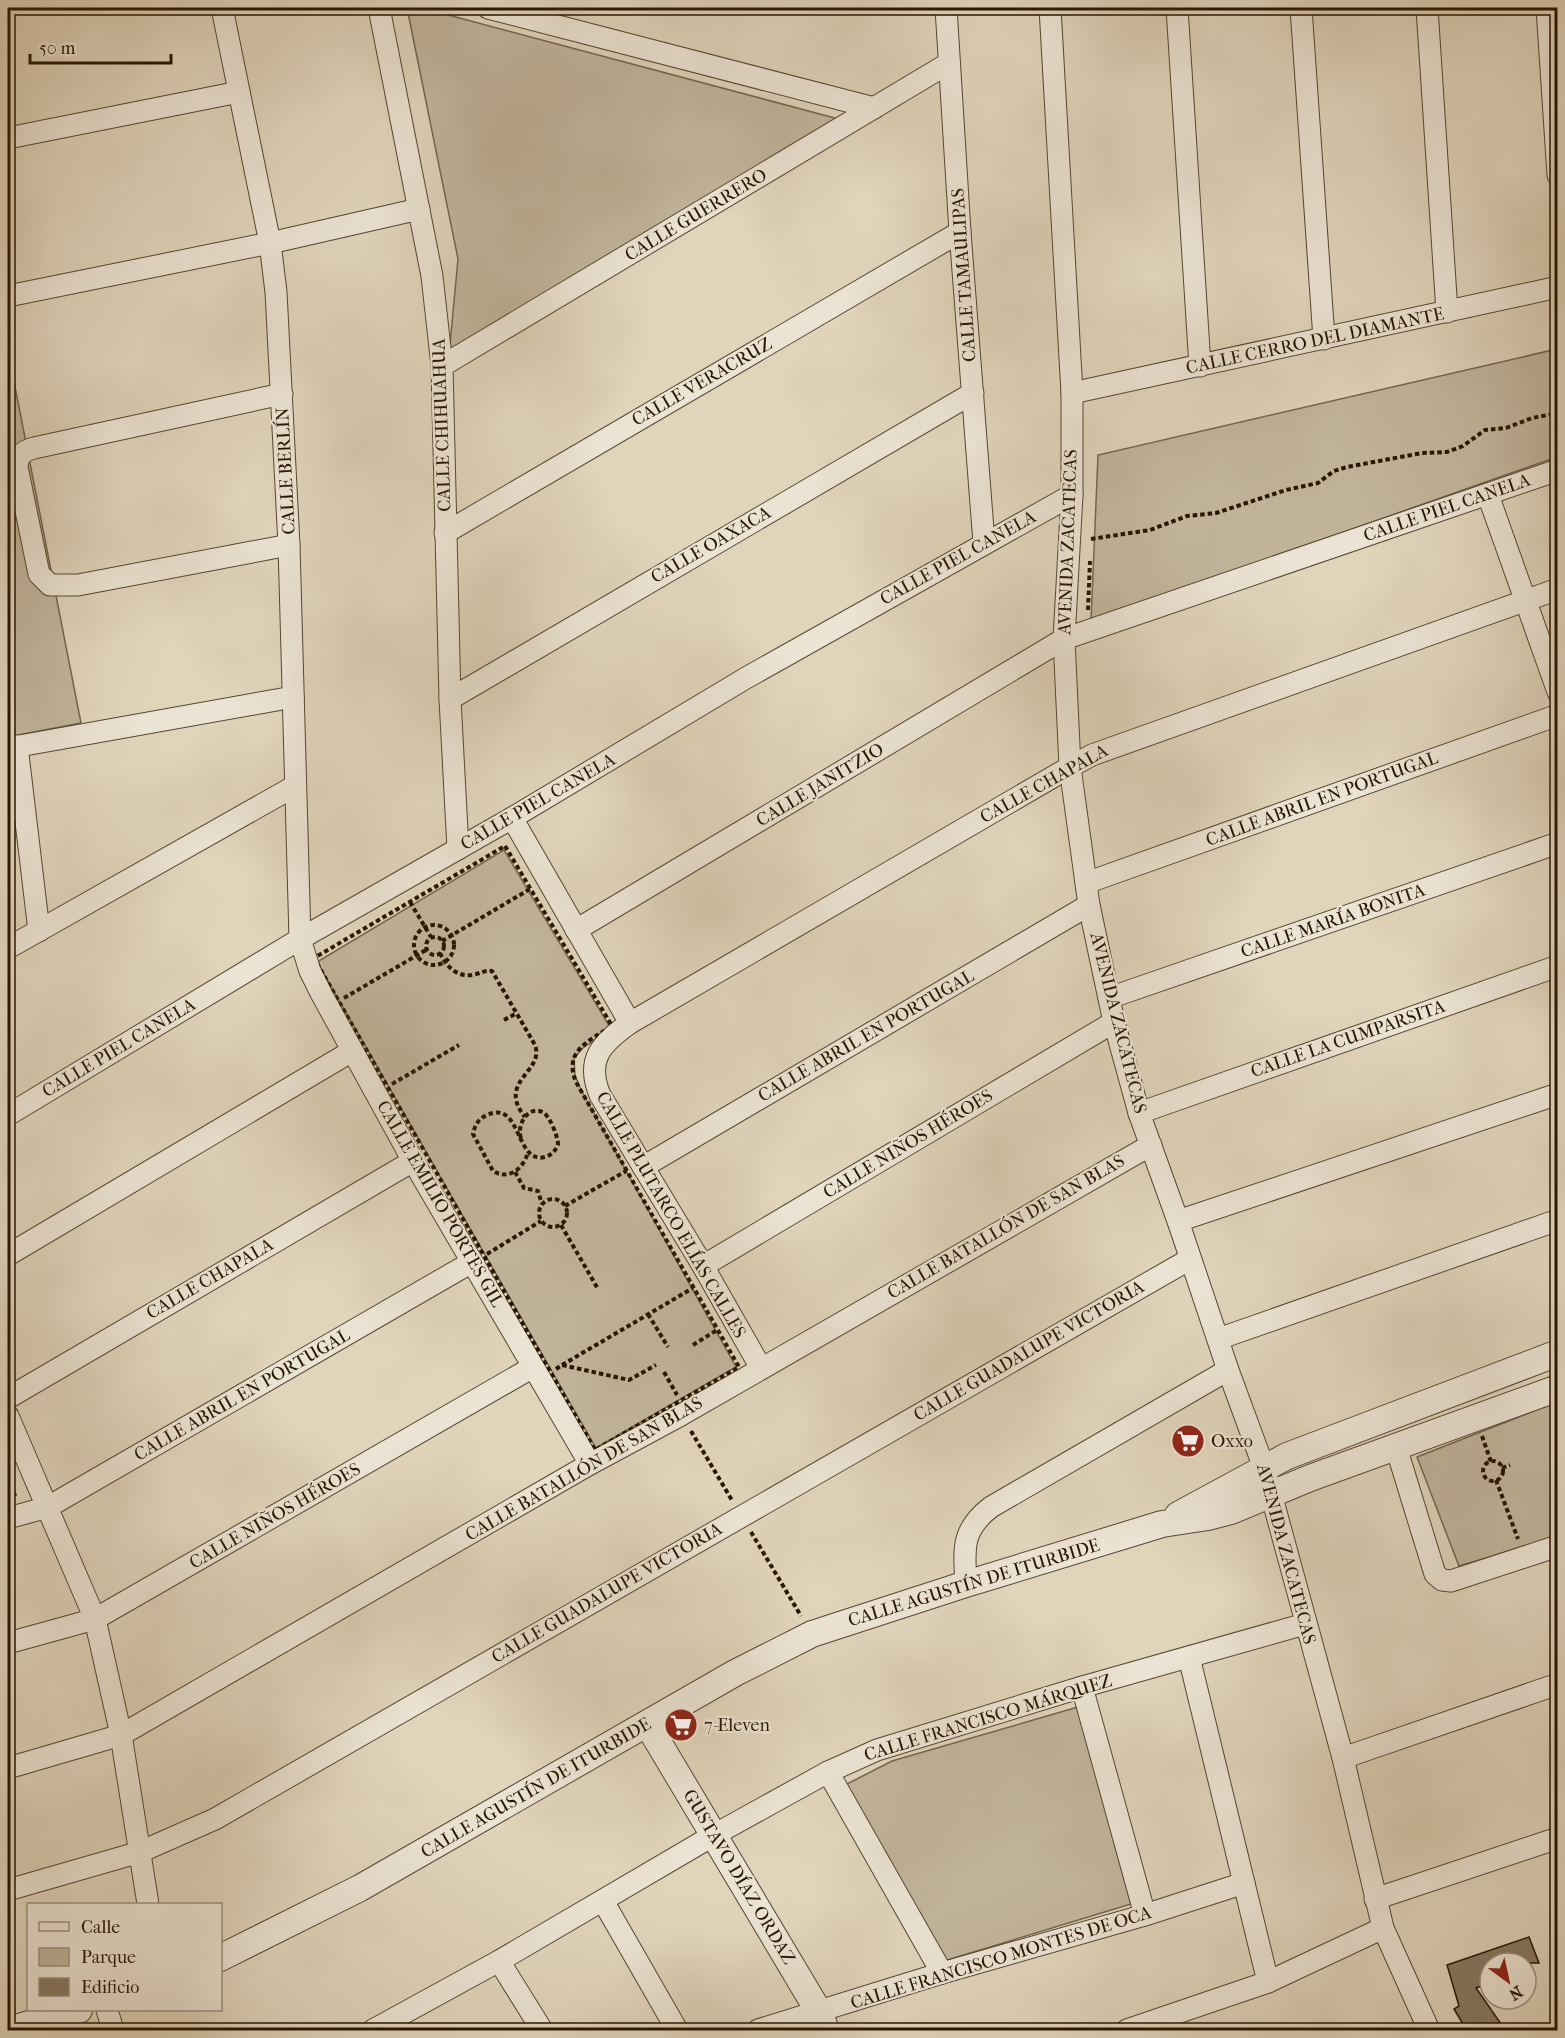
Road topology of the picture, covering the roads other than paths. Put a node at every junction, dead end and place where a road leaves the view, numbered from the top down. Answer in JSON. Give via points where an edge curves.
{"nodes":[{"id":1,"x":222,"y":8,"type":"edge"},
{"id":2,"x":379,"y":8,"type":"edge"},
{"id":3,"x":488,"y":8,"type":"edge"},
{"id":4,"x":946,"y":8,"type":"edge"},
{"id":5,"x":1050,"y":8,"type":"edge"},
{"id":6,"x":1177,"y":8,"type":"edge"},
{"id":7,"x":1301,"y":8,"type":"edge"},
{"id":8,"x":1426,"y":8,"type":"edge"},
{"id":9,"x":1547,"y":8,"type":"edge"},
{"id":10,"x":949,"y":63,"type":"junction"},
{"id":11,"x":239,"y":92,"type":"junction"},
{"id":12,"x":874,"y":108,"type":"junction"},
{"id":13,"x":8,"y":138,"type":"edge"},
{"id":14,"x":1557,"y":168,"type":"edge"},
{"id":15,"x":419,"y":209,"type":"junction"},
{"id":16,"x":960,"y":232,"type":"junction"},
{"id":17,"x":270,"y":243,"type":"junction"},
{"id":18,"x":1557,"y":287,"type":"edge"},
{"id":19,"x":8,"y":296,"type":"edge"},
{"id":20,"x":1448,"y":312,"type":"junction"},
{"id":21,"x":1324,"y":339,"type":"junction"},
{"id":22,"x":442,"y":366,"type":"junction"},
{"id":23,"x":1200,"y":366,"type":"junction"},
{"id":24,"x":973,"y":393,"type":"junction"},
{"id":25,"x":1072,"y":393,"type":"junction"},
{"id":26,"x":282,"y":394,"type":"junction"},
{"id":27,"x":1557,"y":470,"type":"edge"},
{"id":28,"x":1072,"y":495,"type":"junction"},
{"id":29,"x":1488,"y":495,"type":"junction"},
{"id":30,"x":445,"y":533,"type":"junction"},
{"id":31,"x":984,"y":543,"type":"junction"},
{"id":32,"x":290,"y":545,"type":"junction"},
{"id":33,"x":1557,"y":589,"type":"edge"},
{"id":34,"x":1526,"y":601,"type":"junction"},
{"id":35,"x":1064,"y":639,"type":"junction"},
{"id":36,"x":1557,"y":692,"type":"edge"},
{"id":37,"x":293,"y":697,"type":"junction"},
{"id":38,"x":450,"y":699,"type":"junction"},
{"id":39,"x":1557,"y":715,"type":"edge"},
{"id":40,"x":12,"y":747,"type":"edge"},
{"id":41,"x":1070,"y":766,"type":"junction"},
{"id":42,"x":295,"y":786,"type":"junction"},
{"id":43,"x":512,"y":818,"type":"junction"},
{"id":44,"x":1557,"y":843,"type":"edge"},
{"id":45,"x":458,"y":849,"type":"junction"},
{"id":46,"x":1086,"y":883,"type":"junction"},
{"id":47,"x":1089,"y":905,"type":"junction"},
{"id":48,"x":576,"y":930,"type":"junction"},
{"id":49,"x":39,"y":931,"type":"junction"},
{"id":50,"x":300,"y":939,"type":"junction"},
{"id":51,"x":8,"y":948,"type":"edge"},
{"id":52,"x":1557,"y":966,"type":"edge"},
{"id":53,"x":1109,"y":998,"type":"junction"},
{"id":54,"x":1114,"y":1022,"type":"junction"},
{"id":55,"x":630,"y":1023,"type":"junction"},
{"id":56,"x":352,"y":1051,"type":"junction"},
{"id":57,"x":1557,"y":1094,"type":"edge"},
{"id":58,"x":1139,"y":1113,"type":"junction"},
{"id":59,"x":8,"y":1115,"type":"edge"},
{"id":60,"x":1151,"y":1145,"type":"junction"},
{"id":61,"x":413,"y":1161,"type":"junction"},
{"id":62,"x":635,"y":1169,"type":"junction"},
{"id":63,"x":1557,"y":1220,"type":"edge"},
{"id":64,"x":1179,"y":1221,"type":"junction"},
{"id":65,"x":8,"y":1255,"type":"edge"},
{"id":66,"x":478,"y":1259,"type":"junction"},
{"id":67,"x":1190,"y":1259,"type":"junction"},
{"id":68,"x":703,"y":1266,"type":"junction"},
{"id":69,"x":1218,"y":1339,"type":"junction"},
{"id":70,"x":1557,"y":1353,"type":"edge"},
{"id":71,"x":761,"y":1368,"type":"junction"},
{"id":72,"x":542,"y":1370,"type":"junction"},
{"id":73,"x":1228,"y":1370,"type":"junction"},
{"id":74,"x":1557,"y":1388,"type":"edge"},
{"id":75,"x":8,"y":1398,"type":"edge"},
{"id":76,"x":8,"y":1416,"type":"edge"},
{"id":77,"x":1395,"y":1447,"type":"junction"},
{"id":78,"x":590,"y":1464,"type":"junction"},
{"id":79,"x":1264,"y":1468,"type":"junction"},
{"id":80,"x":1271,"y":1493,"type":"junction"},
{"id":81,"x":48,"y":1507,"type":"junction"},
{"id":82,"x":8,"y":1510,"type":"edge"},
{"id":83,"x":1162,"y":1524,"type":"junction"},
{"id":84,"x":1557,"y":1546,"type":"edge"},
{"id":85,"x":966,"y":1584,"type":"junction"},
{"id":86,"x":95,"y":1619,"type":"junction"},
{"id":87,"x":1305,"y":1624,"type":"junction"},
{"id":88,"x":8,"y":1643,"type":"edge"},
{"id":89,"x":1189,"y":1657,"type":"junction"},
{"id":90,"x":1557,"y":1684,"type":"edge"},
{"id":91,"x":1082,"y":1687,"type":"junction"},
{"id":92,"x":648,"y":1725,"type":"junction"},
{"id":93,"x":121,"y":1735,"type":"junction"},
{"id":94,"x":1343,"y":1758,"type":"junction"},
{"id":95,"x":8,"y":1768,"type":"edge"},
{"id":96,"x":828,"y":1772,"type":"junction"},
{"id":97,"x":714,"y":1834,"type":"junction"},
{"id":98,"x":1557,"y":1838,"type":"edge"},
{"id":99,"x":140,"y":1852,"type":"junction"},
{"id":100,"x":1244,"y":1883,"type":"junction"},
{"id":101,"x":8,"y":1890,"type":"edge"},
{"id":102,"x":1375,"y":1899,"type":"junction"},
{"id":103,"x":603,"y":1901,"type":"junction"},
{"id":104,"x":148,"y":1903,"type":"edge"},
{"id":105,"x":1145,"y":1915,"type":"junction"},
{"id":106,"x":1383,"y":1928,"type":"junction"},
{"id":107,"x":222,"y":1957,"type":"edge"},
{"id":108,"x":499,"y":1961,"type":"junction"},
{"id":109,"x":942,"y":1973,"type":"junction"},
{"id":110,"x":1268,"y":1982,"type":"junction"},
{"id":111,"x":76,"y":2011,"type":"edge"},
{"id":112,"x":107,"y":2011,"type":"edge"},
{"id":113,"x":823,"y":2021,"type":"edge"},
{"id":114,"x":8,"y":2030,"type":"edge"},
{"id":115,"x":113,"y":2031,"type":"edge"},
{"id":116,"x":374,"y":2031,"type":"edge"},
{"id":117,"x":542,"y":2031,"type":"edge"},
{"id":118,"x":677,"y":2031,"type":"edge"},
{"id":119,"x":758,"y":2031,"type":"edge"},
{"id":120,"x":1126,"y":2031,"type":"edge"},
{"id":121,"x":1430,"y":2031,"type":"edge"}],
"edges":[{"from":1,"to":11,"type":"street","name":"CALLE BERLÍN"},
{"from":2,"to":15,"type":"street","name":"CALLE CHIHUAHUA"},
{"from":3,"to":12,"type":"street"},
{"from":4,"to":10,"type":"street","name":"CALLE TAMAULIPAS"},
{"from":5,"to":25,"type":"street","name":"AVENIDA ZACATECAS"},
{"from":6,"to":23,"type":"street"},
{"from":7,"to":21,"type":"street"},
{"from":8,"to":20,"type":"street"},
{"from":9,"to":14,"type":"street"},
{"from":10,"to":12,"type":"street","name":"CALLE GUERRERO"},
{"from":10,"to":16,"type":"street","name":"CALLE TAMAULIPAS"},
{"from":11,"to":13,"type":"street"},
{"from":11,"to":17,"type":"street","name":"CALLE BERLÍN"},
{"from":12,"to":22,"type":"street","name":"CALLE GUERRERO"},
{"from":15,"to":17,"type":"street"},
{"from":15,"to":22,"type":"street","name":"CALLE CHIHUAHUA","via":[[432,276]]},
{"from":16,"to":24,"type":"street","name":"CALLE TAMAULIPAS"},
{"from":16,"to":30,"type":"street","name":"CALLE VERACRUZ"},
{"from":17,"to":19,"type":"street"},
{"from":17,"to":26,"type":"street","name":"CALLE BERLÍN"},
{"from":18,"to":20,"type":"street","name":"CALLE CERRO DEL DIAMANTE"},
{"from":20,"to":21,"type":"street","name":"CALLE CERRO DEL DIAMANTE"},
{"from":21,"to":23,"type":"street","name":"CALLE CERRO DEL DIAMANTE"},
{"from":22,"to":30,"type":"street","name":"CALLE CHIHUAHUA"},
{"from":23,"to":25,"type":"street","name":"CALLE CERRO DEL DIAMANTE"},
{"from":24,"to":31,"type":"street","name":"CALLE TAMAULIPAS"},
{"from":24,"to":38,"type":"street","name":"CALLE OAXACA"},
{"from":25,"to":28,"type":"street","name":"AVENIDA ZACATECAS"},
{"from":26,"to":32,"type":"street","name":"CALLE BERLÍN"},
{"from":26,"to":32,"type":"street","via":[[34,448],[19,456],[17,467],[39,574],[50,585],[78,585]]},
{"from":27,"to":29,"type":"street","name":"CALLE PIEL CANELA"},
{"from":28,"to":31,"type":"street","name":"CALLE PIEL CANELA"},
{"from":28,"to":35,"type":"street","name":"AVENIDA ZACATECAS"},
{"from":29,"to":34,"type":"street"},
{"from":29,"to":35,"type":"street","name":"CALLE PIEL CANELA"},
{"from":30,"to":38,"type":"street","name":"CALLE CHIHUAHUA"},
{"from":31,"to":43,"type":"street","name":"CALLE PIEL CANELA","via":[[746,678]]},
{"from":32,"to":37,"type":"street","name":"CALLE BERLÍN"},
{"from":33,"to":34,"type":"street","name":"CALLE CHAPALA"},
{"from":34,"to":36,"type":"street"},
{"from":34,"to":41,"type":"street","name":"CALLE CHAPALA","via":[[1111,747]]},
{"from":35,"to":41,"type":"street","name":"AVENIDA ZACATECAS"},
{"from":35,"to":48,"type":"street","name":"CALLE JANITZIO"},
{"from":37,"to":40,"type":"street"},
{"from":37,"to":42,"type":"street","name":"CALLE BERLÍN"},
{"from":38,"to":45,"type":"street","name":"CALLE CHIHUAHUA"},
{"from":39,"to":46,"type":"street","name":"CALLE ABRIL EN PORTUGAL"},
{"from":40,"to":49,"type":"street"},
{"from":41,"to":46,"type":"street","name":"AVENIDA ZACATECAS"},
{"from":41,"to":55,"type":"street","name":"CALLE CHAPALA"},
{"from":42,"to":49,"type":"street"},
{"from":42,"to":50,"type":"street","name":"CALLE BERLÍN"},
{"from":43,"to":45,"type":"street","name":"CALLE PIEL CANELA"},
{"from":43,"to":48,"type":"street"},
{"from":44,"to":53,"type":"street","name":"CALLE MARÍA BONITA"},
{"from":45,"to":50,"type":"street","name":"CALLE PIEL CANELA"},
{"from":46,"to":47,"type":"street","name":"AVENIDA ZACATECAS"},
{"from":47,"to":53,"type":"street","name":"AVENIDA ZACATECAS"},
{"from":47,"to":62,"type":"street","name":"CALLE ABRIL EN PORTUGAL"},
{"from":48,"to":55,"type":"street"},
{"from":49,"to":51,"type":"street"},
{"from":50,"to":56,"type":"street","name":"CALLE EMILIO PORTES GIL","via":[[310,970]]},
{"from":50,"to":59,"type":"street","name":"CALLE PIEL CANELA"},
{"from":52,"to":58,"type":"street","name":"CALLE LA CUMPARSITA"},
{"from":53,"to":54,"type":"street","name":"AVENIDA ZACATECAS"},
{"from":54,"to":58,"type":"street","name":"AVENIDA ZACATECAS"},
{"from":54,"to":68,"type":"street","name":"CALLE NIÑOS HÉROES"},
{"from":55,"to":62,"type":"street","name":"CALLE PLUTARCO ELÍAS CALLES","via":[[609,1039],[593,1068],[595,1083]]},
{"from":56,"to":61,"type":"street","name":"CALLE EMILIO PORTES GIL"},
{"from":56,"to":65,"type":"street"},
{"from":57,"to":64,"type":"street"},
{"from":58,"to":60,"type":"street","name":"AVENIDA ZACATECAS"},
{"from":60,"to":64,"type":"street","name":"AVENIDA ZACATECAS"},
{"from":60,"to":71,"type":"street","name":"CALLE BATALLÓN DE SAN BLAS"},
{"from":61,"to":66,"type":"street","name":"CALLE EMILIO PORTES GIL"},
{"from":61,"to":75,"type":"street","name":"CALLE CHAPALA"},
{"from":62,"to":68,"type":"street","name":"CALLE PLUTARCO ELÍAS CALLES"},
{"from":63,"to":69,"type":"street"},
{"from":64,"to":67,"type":"street","name":"AVENIDA ZACATECAS"},
{"from":66,"to":72,"type":"street","name":"CALLE EMILIO PORTES GIL"},
{"from":66,"to":81,"type":"street","name":"CALLE ABRIL EN PORTUGAL"},
{"from":67,"to":69,"type":"street","name":"AVENIDA ZACATECAS"},
{"from":67,"to":99,"type":"street","name":"CALLE GUADALUPE VICTORIA","via":[[215,1819]]},
{"from":68,"to":71,"type":"street","name":"CALLE PLUTARCO ELÍAS CALLES"},
{"from":69,"to":73,"type":"street","name":"AVENIDA ZACATECAS"},
{"from":70,"to":79,"type":"street","name":"CALLE AGUSTÍN DE ITURBIDE","via":[[1306,1448]]},
{"from":71,"to":78,"type":"street","name":"CALLE BATALLÓN DE SAN BLAS"},
{"from":72,"to":78,"type":"street","name":"CALLE EMILIO PORTES GIL"},
{"from":72,"to":86,"type":"street","name":"CALLE NIÑOS HÉROES"},
{"from":73,"to":79,"type":"street","name":"AVENIDA ZACATECAS"},
{"from":73,"to":85,"type":"street","via":[[979,1516],[969,1529],[964,1547]]},
{"from":74,"to":77,"type":"street","name":"CALLE AGUSTÍN DE ITURBIDE"},
{"from":76,"to":81,"type":"street"},
{"from":77,"to":80,"type":"street","name":"CALLE AGUSTÍN DE ITURBIDE"},
{"from":77,"to":84,"type":"street","via":[[1435,1574],[1442,1580],[1451,1581]]},
{"from":78,"to":93,"type":"street","name":"CALLE BATALLÓN DE SAN BLAS"},
{"from":79,"to":80,"type":"street","name":"AVENIDA ZACATECAS"},
{"from":79,"to":83,"type":"street","name":"CALLE AGUSTÍN DE ITURBIDE"},
{"from":80,"to":83,"type":"street","name":"CALLE AGUSTÍN DE ITURBIDE","via":[[1231,1511]]},
{"from":80,"to":87,"type":"street","name":"AVENIDA ZACATECAS"},
{"from":81,"to":82,"type":"street","name":"CALLE ABRIL EN PORTUGAL"},
{"from":81,"to":86,"type":"street"},
{"from":83,"to":85,"type":"street","name":"CALLE AGUSTÍN DE ITURBIDE"},
{"from":85,"to":92,"type":"street","name":"CALLE AGUSTÍN DE ITURBIDE","via":[[812,1634],[735,1673]]},
{"from":86,"to":88,"type":"street","name":"CALLE NIÑOS HÉROES"},
{"from":86,"to":93,"type":"street"},
{"from":87,"to":89,"type":"street","name":"CALLE FRANCISCO MÁRQUEZ"},
{"from":87,"to":94,"type":"street","name":"AVENIDA ZACATECAS"},
{"from":89,"to":91,"type":"street","name":"CALLE FRANCISCO MÁRQUEZ"},
{"from":89,"to":100,"type":"street"},
{"from":90,"to":94,"type":"street"},
{"from":91,"to":96,"type":"street","name":"CALLE FRANCISCO MÁRQUEZ","via":[[877,1750]]},
{"from":91,"to":105,"type":"street"},
{"from":92,"to":97,"type":"street","name":"GUSTAVO DÍAZ ORDAZ"},
{"from":92,"to":107,"type":"street","name":"CALLE AGUSTÍN DE ITURBIDE","via":[[360,1888]]},
{"from":93,"to":95,"type":"street","name":"CALLE BATALLÓN DE SAN BLAS"},
{"from":93,"to":99,"type":"street"},
{"from":94,"to":102,"type":"street","name":"AVENIDA ZACATECAS"},
{"from":96,"to":97,"type":"street","name":"CALLE FRANCISCO MÁRQUEZ"},
{"from":96,"to":109,"type":"street"},
{"from":97,"to":103,"type":"street","name":"CALLE FRANCISCO MÁRQUEZ"},
{"from":97,"to":113,"type":"street","name":"GUSTAVO DÍAZ ORDAZ"},
{"from":98,"to":102,"type":"street"},
{"from":99,"to":101,"type":"street","name":"CALLE GUADALUPE VICTORIA"},
{"from":99,"to":104,"type":"street"},
{"from":100,"to":105,"type":"street","name":"CALLE FRANCISCO MONTES DE OCA"},
{"from":100,"to":110,"type":"street"},
{"from":102,"to":106,"type":"street","name":"AVENIDA ZACATECAS"},
{"from":103,"to":108,"type":"street","name":"CALLE FRANCISCO MÁRQUEZ"},
{"from":103,"to":118,"type":"street"},
{"from":105,"to":109,"type":"street","name":"CALLE FRANCISCO MONTES DE OCA"},
{"from":106,"to":110,"type":"street"},
{"from":106,"to":121,"type":"street","name":"AVENIDA ZACATECAS"},
{"from":108,"to":116,"type":"street","name":"CALLE FRANCISCO MÁRQUEZ"},
{"from":108,"to":117,"type":"street"},
{"from":109,"to":113,"type":"street","name":"CALLE FRANCISCO MONTES DE OCA"},
{"from":110,"to":120,"type":"street"},
{"from":111,"to":114,"type":"street"},
{"from":112,"to":115,"type":"street"},
{"from":113,"to":119,"type":"street","name":"CALLE FRANCISCO MONTES DE OCA"}]}
